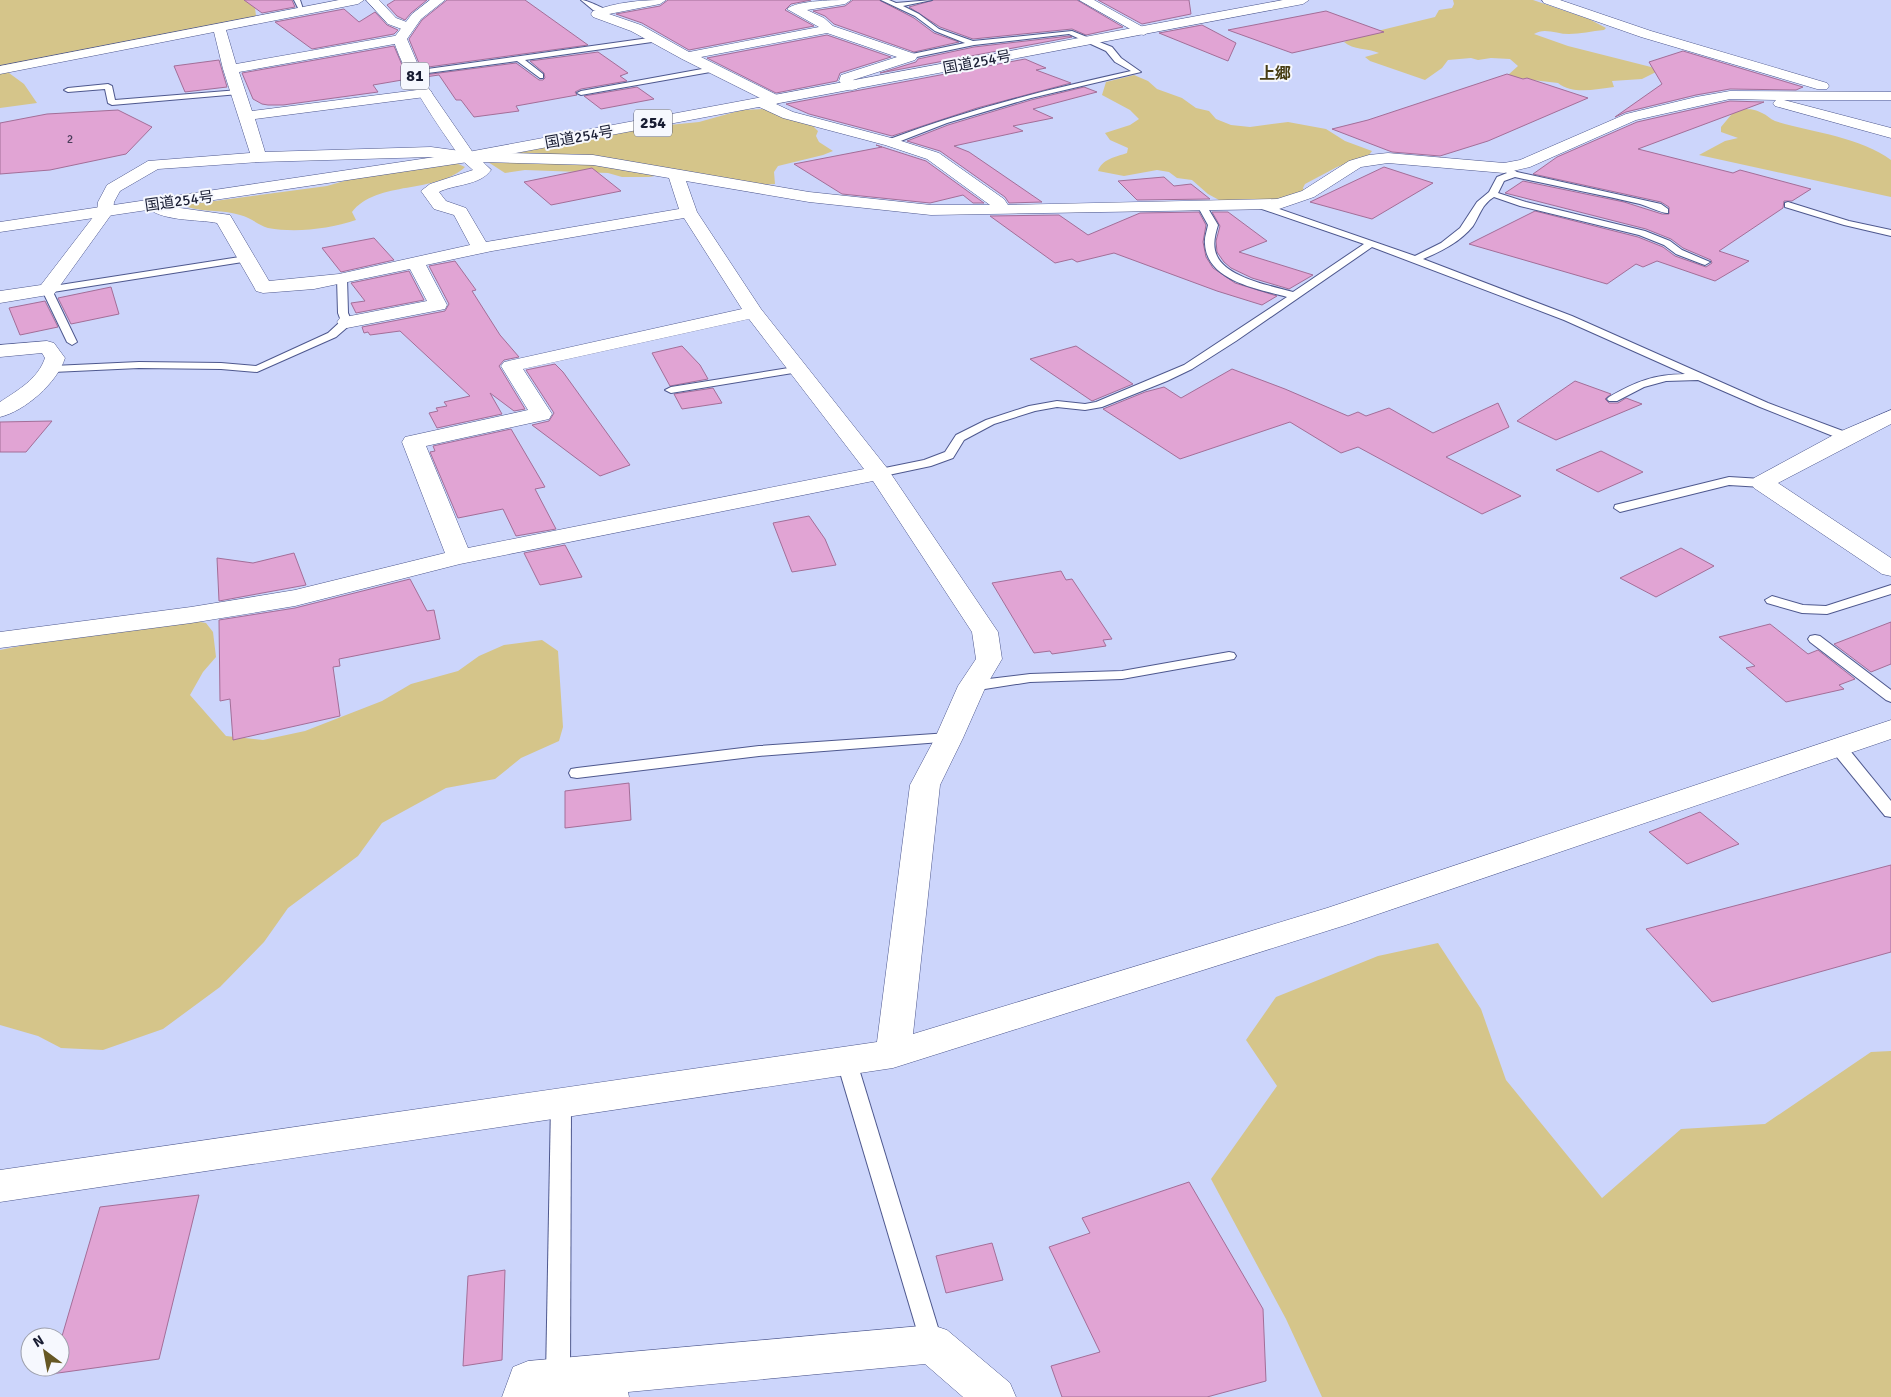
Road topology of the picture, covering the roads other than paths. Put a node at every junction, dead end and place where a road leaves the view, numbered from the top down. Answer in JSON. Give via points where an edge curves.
{"nodes":[{"id":1,"x":358,"y":0,"type":"edge"},
{"id":2,"x":372,"y":0,"type":"edge"},
{"id":3,"x":439,"y":0,"type":"edge"},
{"id":4,"x":584,"y":0,"type":"edge"},
{"id":5,"x":660,"y":0,"type":"edge"},
{"id":6,"x":845,"y":0,"type":"edge"},
{"id":7,"x":884,"y":0,"type":"edge"},
{"id":8,"x":930,"y":0,"type":"edge"},
{"id":9,"x":1086,"y":0,"type":"edge"},
{"id":10,"x":1303,"y":0,"type":"edge"},
{"id":11,"x":1548,"y":0,"type":"edge"},
{"id":12,"x":300,"y":6,"type":"edge"},
{"id":13,"x":896,"y":6,"type":"junction"},
{"id":14,"x":604,"y":11,"type":"junction"},
{"id":15,"x":219,"y":28,"type":"junction"},
{"id":16,"x":828,"y":30,"type":"junction"},
{"id":17,"x":1144,"y":31,"type":"junction"},
{"id":18,"x":404,"y":33,"type":"junction"},
{"id":19,"x":656,"y":39,"type":"junction"},
{"id":20,"x":1090,"y":41,"type":"junction"},
{"id":21,"x":974,"y":43,"type":"junction"},
{"id":22,"x":687,"y":56,"type":"junction"},
{"id":23,"x":910,"y":57,"type":"junction"},
{"id":24,"x":518,"y":58,"type":"junction"},
{"id":25,"x":230,"y":69,"type":"junction"},
{"id":26,"x":713,"y":69,"type":"junction"},
{"id":27,"x":0,"y":70,"type":"edge"},
{"id":28,"x":413,"y":73,"type":"junction"},
{"id":29,"x":540,"y":76,"type":"dead end"},
{"id":30,"x":852,"y":86,"type":"junction"},
{"id":31,"x":68,"y":90,"type":"dead end"},
{"id":32,"x":239,"y":92,"type":"junction"},
{"id":33,"x":425,"y":93,"type":"junction"},
{"id":34,"x":582,"y":93,"type":"dead end"},
{"id":35,"x":1754,"y":94,"type":"junction"},
{"id":36,"x":1849,"y":95,"type":"junction"},
{"id":37,"x":1891,"y":96,"type":"edge"},
{"id":38,"x":769,"y":102,"type":"junction"},
{"id":39,"x":1891,"y":104,"type":"edge"},
{"id":40,"x":248,"y":116,"type":"junction"},
{"id":41,"x":1891,"y":133,"type":"edge"},
{"id":42,"x":890,"y":142,"type":"junction"},
{"id":43,"x":259,"y":157,"type":"junction"},
{"id":44,"x":468,"y":157,"type":"junction"},
{"id":45,"x":1509,"y":171,"type":"junction"},
{"id":46,"x":676,"y":176,"type":"junction"},
{"id":47,"x":1493,"y":194,"type":"junction"},
{"id":48,"x":154,"y":205,"type":"junction"},
{"id":49,"x":1260,"y":205,"type":"junction"},
{"id":50,"x":1788,"y":205,"type":"dead end"},
{"id":51,"x":1203,"y":207,"type":"junction"},
{"id":52,"x":1003,"y":210,"type":"junction"},
{"id":53,"x":1665,"y":211,"type":"dead end"},
{"id":54,"x":105,"y":212,"type":"junction"},
{"id":55,"x":689,"y":212,"type":"junction"},
{"id":56,"x":0,"y":227,"type":"edge"},
{"id":57,"x":1891,"y":233,"type":"edge"},
{"id":58,"x":1372,"y":243,"type":"junction"},
{"id":59,"x":481,"y":248,"type":"junction"},
{"id":60,"x":1415,"y":258,"type":"junction"},
{"id":61,"x":246,"y":259,"type":"junction"},
{"id":62,"x":415,"y":262,"type":"junction"},
{"id":63,"x":1705,"y":262,"type":"dead end"},
{"id":64,"x":342,"y":278,"type":"junction"},
{"id":65,"x":47,"y":290,"type":"junction"},
{"id":66,"x":1295,"y":296,"type":"junction"},
{"id":67,"x":0,"y":297,"type":"edge"},
{"id":68,"x":754,"y":312,"type":"junction"},
{"id":69,"x":347,"y":322,"type":"junction"},
{"id":70,"x":72,"y":342,"type":"dead end"},
{"id":71,"x":0,"y":351,"type":"edge"},
{"id":72,"x":53,"y":369,"type":"junction"},
{"id":73,"x":800,"y":370,"type":"junction"},
{"id":74,"x":1698,"y":376,"type":"junction"},
{"id":75,"x":671,"y":390,"type":"dead end"},
{"id":76,"x":1613,"y":399,"type":"dead end"},
{"id":77,"x":0,"y":410,"type":"edge"},
{"id":78,"x":1891,"y":416,"type":"edge"},
{"id":79,"x":1847,"y":437,"type":"junction"},
{"id":80,"x":879,"y":473,"type":"junction"},
{"id":81,"x":1762,"y":483,"type":"junction"},
{"id":82,"x":1620,"y":508,"type":"dead end"},
{"id":83,"x":459,"y":557,"type":"junction"},
{"id":84,"x":1891,"y":569,"type":"edge"},
{"id":85,"x":1891,"y":589,"type":"edge"},
{"id":86,"x":1772,"y":600,"type":"dead end"},
{"id":87,"x":1815,"y":639,"type":"dead end"},
{"id":88,"x":0,"y":640,"type":"edge"},
{"id":89,"x":1229,"y":656,"type":"dead end"},
{"id":90,"x":972,"y":686,"type":"junction"},
{"id":91,"x":1891,"y":697,"type":"edge"},
{"id":92,"x":1891,"y":728,"type":"edge"},
{"id":93,"x":949,"y":738,"type":"junction"},
{"id":94,"x":1837,"y":746,"type":"junction"},
{"id":95,"x":578,"y":773,"type":"dead end"},
{"id":96,"x":1891,"y":812,"type":"edge"},
{"id":97,"x":893,"y":1054,"type":"junction"},
{"id":98,"x":846,"y":1059,"type":"junction"},
{"id":99,"x":561,"y":1103,"type":"junction"},
{"id":100,"x":0,"y":1186,"type":"edge"},
{"id":101,"x":932,"y":1344,"type":"junction"},
{"id":102,"x":606,"y":1385,"type":"edge"},
{"id":103,"x":541,"y":1388,"type":"edge"},
{"id":104,"x":995,"y":1397,"type":"edge"}],
"edges":[{"from":1,"to":12,"type":"main road"},
{"from":2,"to":18,"type":"main road"},
{"from":3,"to":18,"type":"main road","via":[[411,21]]},
{"from":4,"to":14,"type":"lane","via":[[595,9]]},
{"from":5,"to":14,"type":"main road"},
{"from":6,"to":16,"type":"main road","via":[[793,9],[820,21]]},
{"from":7,"to":13,"type":"lane"},
{"from":8,"to":13,"type":"lane"},
{"from":9,"to":17,"type":"main road"},
{"from":10,"to":17,"type":"main road","name":"国道254号","number":"254"},
{"from":11,"to":36,"type":"main road","via":[[1646,34]]},
{"from":12,"to":15,"type":"main road"},
{"from":13,"to":21,"type":"lane","via":[[917,15],[937,30]]},
{"from":14,"to":19,"type":"main road","via":[[597,14]]},
{"from":15,"to":25,"type":"main road"},
{"from":15,"to":27,"type":"main road"},
{"from":16,"to":22,"type":"main road"},
{"from":16,"to":23,"type":"main road"},
{"from":17,"to":20,"type":"main road","name":"国道254号","number":"254"},
{"from":18,"to":25,"type":"main road"},
{"from":18,"to":28,"type":"main road","number":"81","via":[[405,58]]},
{"from":19,"to":22,"type":"main road"},
{"from":19,"to":24,"type":"lane"},
{"from":20,"to":21,"type":"lane","via":[[1070,32]]},
{"from":20,"to":30,"type":"main road","name":"国道254号","number":"254"},
{"from":20,"to":42,"type":"lane","via":[[1109,49],[1118,60],[1137,72],[1029,96],[944,121]]},
{"from":21,"to":23,"type":"lane"},
{"from":22,"to":26,"type":"main road"},
{"from":23,"to":30,"type":"main road","via":[[846,78]]},
{"from":24,"to":28,"type":"lane"},
{"from":24,"to":29,"type":"lane"},
{"from":25,"to":32,"type":"main road"},
{"from":26,"to":34,"type":"lane"},
{"from":26,"to":38,"type":"main road"},
{"from":28,"to":33,"type":"main road","number":"81"},
{"from":30,"to":38,"type":"main road","name":"国道254号","number":"254"},
{"from":31,"to":32,"type":"lane","via":[[108,86],[112,102]]},
{"from":32,"to":40,"type":"main road"},
{"from":33,"to":40,"type":"main road"},
{"from":33,"to":44,"type":"main road","number":"81"},
{"from":35,"to":36,"type":"main road"},
{"from":35,"to":41,"type":"main road","via":[[1799,110]]},
{"from":35,"to":45,"type":"main road","via":[[1704,99],[1631,118]]},
{"from":36,"to":37,"type":"main road"},
{"from":36,"to":39,"type":"main road"},
{"from":38,"to":42,"type":"main road","via":[[788,115]]},
{"from":38,"to":44,"type":"main road","name":"国道254号","number":"254"},
{"from":40,"to":43,"type":"main road"},
{"from":42,"to":52,"type":"main road","via":[[933,156]]},
{"from":43,"to":44,"type":"main road","via":[[431,152]]},
{"from":43,"to":54,"type":"main road","via":[[154,164],[113,188]]},
{"from":44,"to":46,"type":"main road","via":[[593,160]]},
{"from":44,"to":48,"type":"main road","name":"国道254号","number":"254"},
{"from":44,"to":59,"type":"main road","via":[[483,170],[474,177],[438,184],[429,191],[440,205],[460,212]]},
{"from":45,"to":47,"type":"lane","via":[[1500,179]]},
{"from":45,"to":49,"type":"main road","via":[[1388,158],[1369,160],[1355,164],[1308,194],[1279,204]]},
{"from":45,"to":53,"type":"lane","via":[[1658,206]]},
{"from":46,"to":52,"type":"main road","via":[[874,205],[931,210]]},
{"from":46,"to":55,"type":"main road"},
{"from":47,"to":60,"type":"lane","via":[[1483,199],[1469,224],[1449,243]]},
{"from":47,"to":63,"type":"lane","via":[[1642,233]]},
{"from":48,"to":54,"type":"main road","name":"国道254号","number":"254"},
{"from":48,"to":61,"type":"main road","via":[[163,212],[210,215],[224,220]]},
{"from":49,"to":51,"type":"main road"},
{"from":49,"to":58,"type":"lane"},
{"from":50,"to":57,"type":"lane"},
{"from":51,"to":52,"type":"main road"},
{"from":51,"to":66,"type":"lane","via":[[1213,225],[1208,237],[1210,252],[1217,265],[1232,277]]},
{"from":54,"to":56,"type":"main road","name":"国道254号","number":"254"},
{"from":54,"to":65,"type":"main road"},
{"from":55,"to":59,"type":"main road"},
{"from":55,"to":68,"type":"main road"},
{"from":58,"to":60,"type":"lane"},
{"from":58,"to":66,"type":"lane"},
{"from":59,"to":62,"type":"main road"},
{"from":60,"to":74,"type":"lane","via":[[1568,318]]},
{"from":61,"to":64,"type":"main road","via":[[263,287],[288,287]]},
{"from":61,"to":65,"type":"lane"},
{"from":62,"to":64,"type":"main road"},
{"from":62,"to":69,"type":"main road","via":[[438,306]]},
{"from":64,"to":69,"type":"lane","via":[[343,312]]},
{"from":65,"to":67,"type":"main road"},
{"from":65,"to":70,"type":"lane"},
{"from":66,"to":80,"type":"lane","via":[[1188,367],[1163,379],[1098,404],[1085,407],[1057,404],[1033,408],[990,422],[960,438],[949,455]]},
{"from":68,"to":73,"type":"main road"},
{"from":68,"to":83,"type":"main road","via":[[511,366],[541,414],[413,442]]},
{"from":69,"to":72,"type":"lane","via":[[332,336],[257,369],[139,365]]},
{"from":71,"to":72,"type":"main road","via":[[47,347],[55,358]]},
{"from":72,"to":77,"type":"main road","via":[[32,389]]},
{"from":73,"to":75,"type":"lane"},
{"from":73,"to":80,"type":"main road"},
{"from":74,"to":76,"type":"lane","via":[[1640,384]]},
{"from":74,"to":79,"type":"lane"},
{"from":78,"to":79,"type":"main road"},
{"from":79,"to":81,"type":"main road"},
{"from":80,"to":83,"type":"main road"},
{"from":80,"to":90,"type":"main road","via":[[985,632],[989,659]]},
{"from":81,"to":82,"type":"lane","via":[[1729,481]]},
{"from":81,"to":84,"type":"main road"},
{"from":83,"to":88,"type":"main road","via":[[295,598]]},
{"from":85,"to":86,"type":"lane","via":[[1827,610],[1802,609]]},
{"from":87,"to":91,"type":"lane"},
{"from":89,"to":90,"type":"lane","via":[[1122,675],[1030,678]]},
{"from":90,"to":93,"type":"main road"},
{"from":92,"to":94,"type":"main road"},
{"from":93,"to":95,"type":"lane","via":[[759,751]]},
{"from":93,"to":97,"type":"main road","via":[[926,784]]},
{"from":94,"to":96,"type":"lane"},
{"from":94,"to":97,"type":"main road","via":[[1338,916]]},
{"from":97,"to":98,"type":"main road"},
{"from":98,"to":99,"type":"main road"},
{"from":98,"to":101,"type":"lane"},
{"from":99,"to":100,"type":"main road"},
{"from":99,"to":103,"type":"lane"},
{"from":101,"to":102,"type":"main road"},
{"from":101,"to":104,"type":"main road"},
{"from":102,"to":103,"type":"main road"}]}
